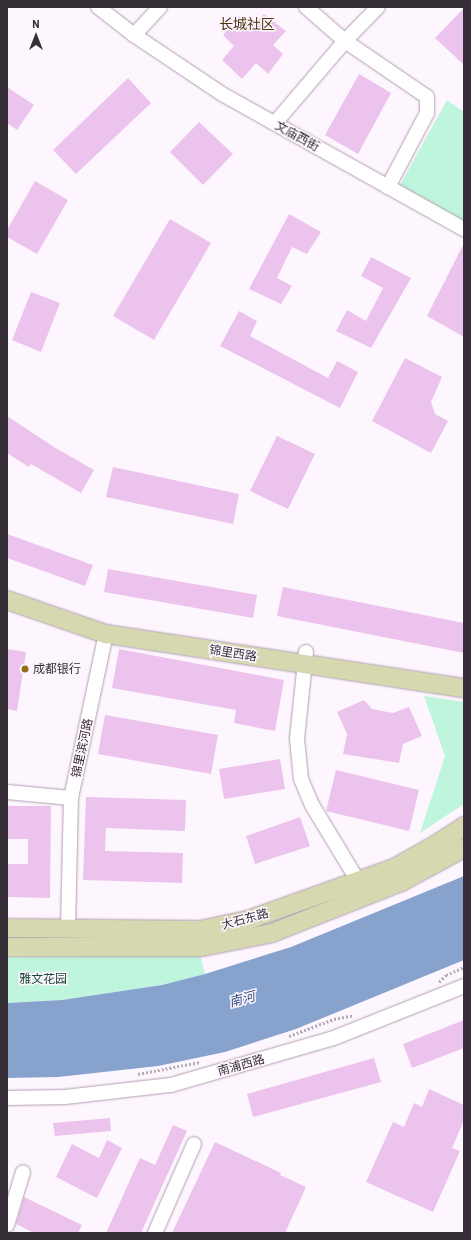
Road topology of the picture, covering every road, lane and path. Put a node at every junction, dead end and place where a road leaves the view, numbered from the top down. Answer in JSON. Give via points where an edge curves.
{"nodes":[{"id":1,"x":98,"y":7,"type":"edge"},
{"id":2,"x":160,"y":7,"type":"edge"},
{"id":3,"x":306,"y":7,"type":"edge"},
{"id":4,"x":378,"y":7,"type":"edge"},
{"id":5,"x":134,"y":36,"type":"junction"},
{"id":6,"x":345,"y":41,"type":"junction"},
{"id":7,"x":275,"y":123,"type":"junction"},
{"id":8,"x":388,"y":187,"type":"junction"},
{"id":9,"x":464,"y":229,"type":"edge"},
{"id":10,"x":7,"y":590,"type":"edge"},
{"id":11,"x":7,"y":600,"type":"edge"},
{"id":12,"x":106,"y":634,"type":"junction"},
{"id":13,"x":305,"y":658,"type":"junction"},
{"id":14,"x":464,"y":676,"type":"edge"},
{"id":15,"x":464,"y":688,"type":"edge"},
{"id":16,"x":7,"y":792,"type":"edge"},
{"id":17,"x":71,"y":798,"type":"junction"},
{"id":18,"x":464,"y":826,"type":"edge"},
{"id":19,"x":464,"y":848,"type":"edge"},
{"id":20,"x":358,"y":880,"type":"junction"},
{"id":21,"x":7,"y":928,"type":"edge"},
{"id":22,"x":68,"y":928,"type":"junction"},
{"id":23,"x":7,"y":947,"type":"edge"},
{"id":24,"x":464,"y":967,"type":"edge"},
{"id":25,"x":436,"y":986,"type":"dead end"},
{"id":26,"x":464,"y":986,"type":"edge"},
{"id":27,"x":355,"y":1014,"type":"dead end"},
{"id":28,"x":284,"y":1038,"type":"dead end"},
{"id":29,"x":203,"y":1061,"type":"dead end"},
{"id":30,"x":137,"y":1074,"type":"dead end"},
{"id":31,"x":7,"y":1098,"type":"edge"},
{"id":32,"x":194,"y":1144,"type":"dead end"},
{"id":33,"x":23,"y":1172,"type":"dead end"},
{"id":34,"x":7,"y":1225,"type":"edge"},
{"id":35,"x":155,"y":1233,"type":"edge"}],
"edges":[{"from":1,"to":5,"type":"street","name":"文庙西街"},
{"from":2,"to":5,"type":"street"},
{"from":3,"to":6,"type":"street"},
{"from":4,"to":6,"type":"street"},
{"from":5,"to":7,"type":"street","name":"文庙西街","via":[[222,94]]},
{"from":6,"to":7,"type":"street"},
{"from":6,"to":8,"type":"street","via":[[427,97],[427,113]]},
{"from":7,"to":8,"type":"street","name":"文庙西街"},
{"from":8,"to":9,"type":"street","name":"文庙西街"},
{"from":10,"to":13,"type":"main road","name":"锦里西路","via":[[108,623]]},
{"from":11,"to":12,"type":"main road","name":"锦里西路"},
{"from":12,"to":13,"type":"main road","name":"锦里西路"},
{"from":12,"to":17,"type":"street","name":"锦里滨河路"},
{"from":13,"to":14,"type":"main road","name":"锦里西路"},
{"from":13,"to":15,"type":"main road","name":"锦里西路"},
{"from":13,"to":20,"type":"street","via":[[297,739],[301,779],[312,805]]},
{"from":16,"to":17,"type":"street"},
{"from":17,"to":22,"type":"street","name":"锦里滨河路"},
{"from":18,"to":20,"type":"main road","name":"大石东路","via":[[394,868]]},
{"from":19,"to":23,"type":"main road","name":"大石东路","via":[[401,882],[272,934],[202,947]]},
{"from":20,"to":22,"type":"main road","name":"大石东路","via":[[248,920],[200,930]]},
{"from":21,"to":22,"type":"main road","name":"大石东路"},
{"from":24,"to":25,"type":"path","via":[[446,975]]},
{"from":26,"to":31,"type":"street","name":"南浦西路","via":[[334,1038],[171,1085],[65,1097]]},
{"from":27,"to":28,"type":"path","via":[[334,1018]]},
{"from":29,"to":30,"type":"path"},
{"from":32,"to":35,"type":"street"},
{"from":33,"to":34,"type":"street"}]}
